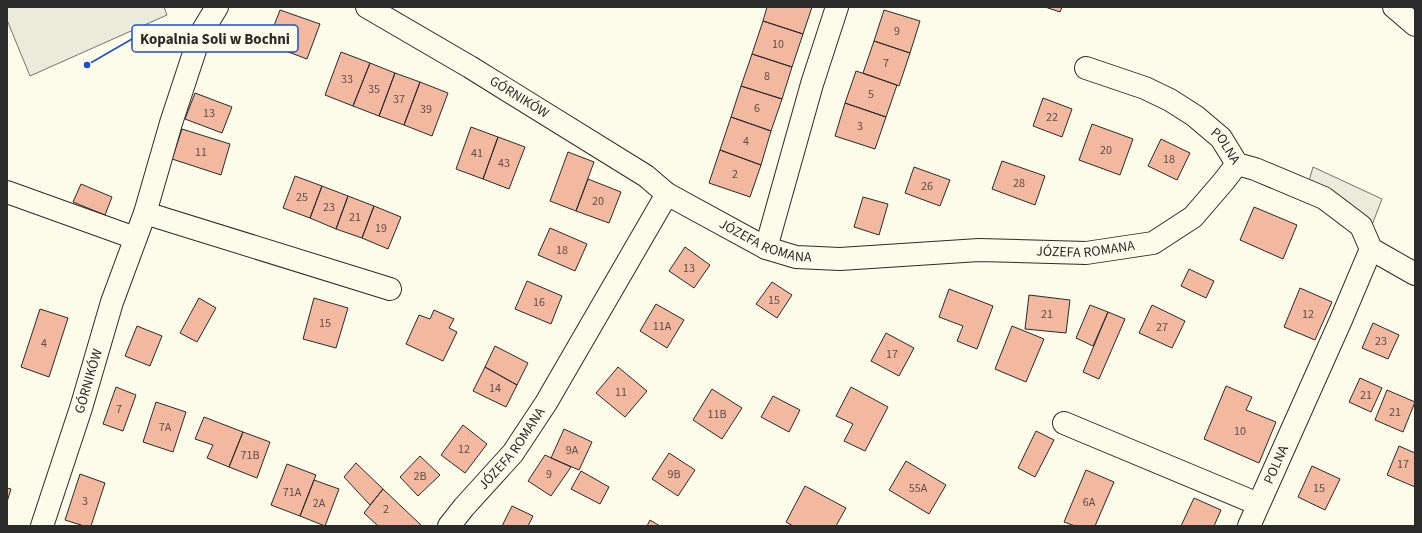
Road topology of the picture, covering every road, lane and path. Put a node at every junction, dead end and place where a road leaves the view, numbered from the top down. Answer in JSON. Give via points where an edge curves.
{"nodes":[{"id":1,"x":217,"y":7,"type":"edge"},
{"id":2,"x":367,"y":7,"type":"edge"},
{"id":3,"x":837,"y":7,"type":"edge"},
{"id":4,"x":1394,"y":7,"type":"edge"},
{"id":5,"x":1415,"y":25,"type":"edge"},
{"id":6,"x":1086,"y":68,"type":"dead end"},
{"id":7,"x":1237,"y":164,"type":"junction"},
{"id":8,"x":7,"y":192,"type":"edge"},
{"id":9,"x":667,"y":194,"type":"junction"},
{"id":10,"x":145,"y":213,"type":"junction"},
{"id":11,"x":135,"y":238,"type":"junction"},
{"id":12,"x":766,"y":248,"type":"junction"},
{"id":13,"x":1371,"y":249,"type":"junction"},
{"id":14,"x":1415,"y":274,"type":"edge"},
{"id":15,"x":390,"y":289,"type":"dead end"},
{"id":16,"x":1064,"y":423,"type":"dead end"},
{"id":17,"x":1258,"y":504,"type":"junction"},
{"id":18,"x":42,"y":526,"type":"edge"},
{"id":19,"x":449,"y":526,"type":"edge"},
{"id":20,"x":1249,"y":526,"type":"edge"}],
"edges":[{"from":1,"to":10,"type":"street","name":"GÓRNIKÓW","via":[[200,35]]},
{"from":2,"to":9,"type":"street","name":"GÓRNIKÓW","via":[[470,66],[639,171]]},
{"from":3,"to":12,"type":"street","via":[[812,84]]},
{"from":4,"to":5,"type":"street"},
{"from":6,"to":7,"type":"street","name":"POLNA","via":[[1145,88],[1170,100],[1195,116],[1221,138]]},
{"from":7,"to":12,"type":"street","name":"JÓZEFA ROMANA","via":[[1193,217],[1154,243],[1086,253],[979,250],[840,259],[796,258]]},
{"from":7,"to":13,"type":"street","name":"POLNA","via":[[1324,198],[1361,226]]},
{"from":8,"to":11,"type":"street"},
{"from":9,"to":12,"type":"street","name":"JÓZEFA ROMANA"},
{"from":9,"to":19,"type":"street","name":"JÓZEFA ROMANA","via":[[546,403],[513,453]]},
{"from":10,"to":11,"type":"street","name":"GÓRNIKÓW"},
{"from":10,"to":15,"type":"street"},
{"from":11,"to":18,"type":"street","name":"GÓRNIKÓW","via":[[112,302],[81,408]]},
{"from":13,"to":14,"type":"street"},
{"from":13,"to":17,"type":"street","name":"POLNA"},
{"from":16,"to":17,"type":"street"},
{"from":17,"to":20,"type":"street","name":"POLNA"}]}
